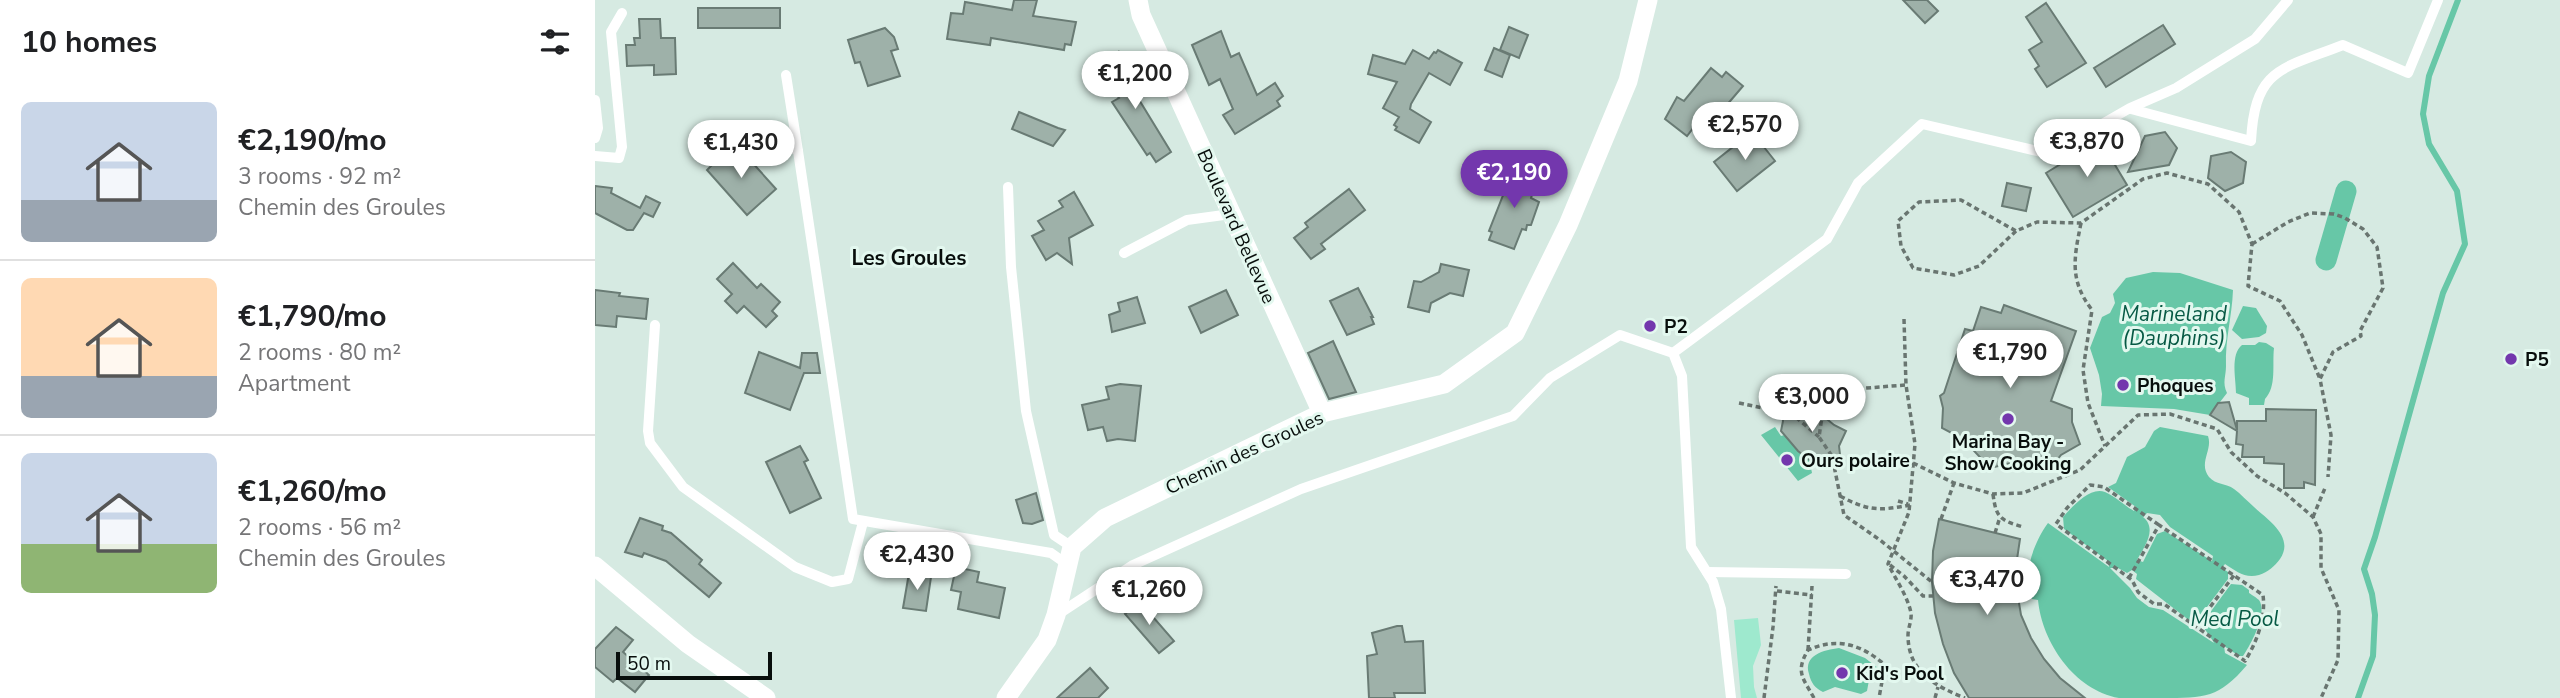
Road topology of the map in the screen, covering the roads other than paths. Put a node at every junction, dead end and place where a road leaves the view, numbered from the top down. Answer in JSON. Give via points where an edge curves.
{"nodes":[{"id":1,"x":1138,"y":0,"type":"edge"},
{"id":2,"x":1648,"y":0,"type":"edge"},
{"id":3,"x":2288,"y":0,"type":"edge"},
{"id":4,"x":2438,"y":0,"type":"edge"},
{"id":5,"x":622,"y":13,"type":"dead end"},
{"id":6,"x":786,"y":75,"type":"dead end"},
{"id":7,"x":595,"y":100,"type":"edge"},
{"id":8,"x":2130,"y":108,"type":"junction"},
{"id":9,"x":595,"y":138,"type":"edge"},
{"id":10,"x":781,"y":142,"type":"dead end"},
{"id":11,"x":798,"y":151,"type":"junction"},
{"id":12,"x":595,"y":156,"type":"edge"},
{"id":13,"x":1008,"y":187,"type":"dead end"},
{"id":14,"x":1231,"y":214,"type":"junction"},
{"id":15,"x":1124,"y":253,"type":"dead end"},
{"id":16,"x":655,"y":326,"type":"dead end"},
{"id":17,"x":1673,"y":353,"type":"junction"},
{"id":18,"x":1322,"y":413,"type":"junction"},
{"id":19,"x":863,"y":522,"type":"junction"},
{"id":20,"x":1070,"y":556,"type":"junction"},
{"id":21,"x":595,"y":566,"type":"edge"},
{"id":22,"x":1707,"y":572,"type":"junction"},
{"id":23,"x":1846,"y":574,"type":"dead end"},
{"id":24,"x":1056,"y":615,"type":"junction"},
{"id":25,"x":766,"y":698,"type":"edge"},
{"id":26,"x":1006,"y":698,"type":"edge"},
{"id":27,"x":1731,"y":698,"type":"edge"}],
"edges":[{"from":1,"to":14,"type":"street","name":"Boulevard Bellevue"},
{"from":2,"to":18,"type":"street","name":"Chemin des Groules","via":[[1628,80],[1515,333],[1444,384]]},
{"from":3,"to":8,"type":"lane","via":[[2255,39],[2176,88]]},
{"from":4,"to":8,"type":"lane","via":[[2408,73],[2343,45],[2275,72],[2253,114],[2251,141]]},
{"from":5,"to":12,"type":"lane","via":[[611,33],[622,147],[619,158]]},
{"from":6,"to":11,"type":"lane"},
{"from":7,"to":9,"type":"lane"},
{"from":8,"to":17,"type":"lane","via":[[2050,154],[1922,124],[1858,183],[1827,239]]},
{"from":10,"to":11,"type":"lane"},
{"from":11,"to":19,"type":"lane","via":[[853,519]]},
{"from":13,"to":20,"type":"lane","via":[[1026,411],[1054,535]]},
{"from":14,"to":15,"type":"lane","via":[[1187,220]]},
{"from":14,"to":18,"type":"street","name":"Boulevard Bellevue"},
{"from":16,"to":19,"type":"lane","via":[[647,431],[650,443],[683,487],[795,567],[832,582],[848,579]]},
{"from":17,"to":22,"type":"lane","via":[[1682,376],[1691,547]]},
{"from":17,"to":24,"type":"lane","via":[[1620,335],[1550,378],[1513,416],[1301,489],[1133,565]]},
{"from":18,"to":20,"type":"street","name":"Chemin des Groules","via":[[1105,518]]},
{"from":19,"to":20,"type":"lane"},
{"from":20,"to":24,"type":"street"},
{"from":21,"to":25,"type":"street","via":[[688,644]]},
{"from":22,"to":23,"type":"lane"},
{"from":22,"to":27,"type":"lane","via":[[1721,609]]},
{"from":24,"to":26,"type":"street","via":[[1047,640]]}]}
